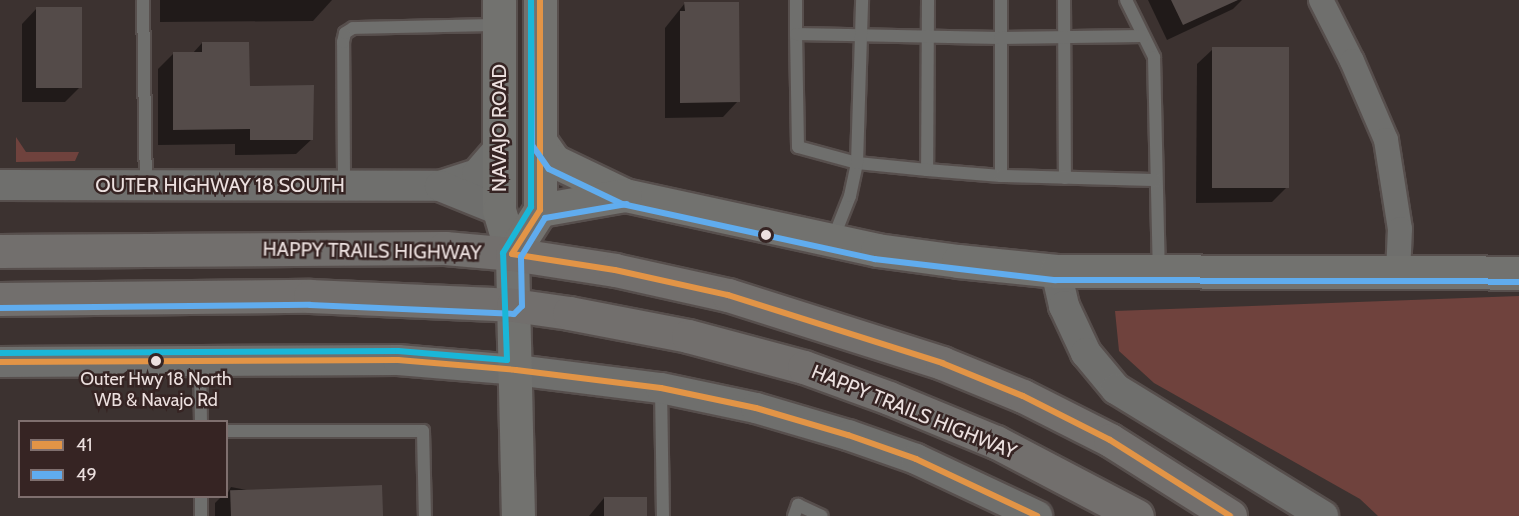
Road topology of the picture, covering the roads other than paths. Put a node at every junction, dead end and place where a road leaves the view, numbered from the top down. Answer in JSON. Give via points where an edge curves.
{"nodes":[{"id":1,"x":143,"y":0,"type":"edge"},
{"id":2,"x":540,"y":0,"type":"edge"},
{"id":3,"x":796,"y":0,"type":"edge"},
{"id":4,"x":862,"y":0,"type":"edge"},
{"id":5,"x":928,"y":0,"type":"edge"},
{"id":6,"x":1001,"y":0,"type":"edge"},
{"id":7,"x":1064,"y":0,"type":"edge"},
{"id":8,"x":1126,"y":0,"type":"edge"},
{"id":9,"x":1321,"y":0,"type":"edge"},
{"id":10,"x":499,"y":13,"type":"edge"},
{"id":11,"x":795,"y":34,"type":"junction"},
{"id":12,"x":861,"y":36,"type":"junction"},
{"id":13,"x":1143,"y":36,"type":"junction"},
{"id":14,"x":927,"y":37,"type":"junction"},
{"id":15,"x":1000,"y":38,"type":"junction"},
{"id":16,"x":1064,"y":38,"type":"junction"},
{"id":17,"x":540,"y":141,"type":"junction"},
{"id":18,"x":500,"y":148,"type":"junction"},
{"id":19,"x":857,"y":163,"type":"junction"},
{"id":20,"x":927,"y":170,"type":"junction"},
{"id":21,"x":344,"y":173,"type":"dead end"},
{"id":22,"x":1001,"y":176,"type":"junction"},
{"id":23,"x":1065,"y":178,"type":"junction"},
{"id":24,"x":1156,"y":180,"type":"junction"},
{"id":25,"x":146,"y":184,"type":"junction"},
{"id":26,"x":0,"y":185,"type":"edge"},
{"id":27,"x":440,"y":186,"type":"junction"},
{"id":28,"x":625,"y":195,"type":"junction"},
{"id":29,"x":499,"y":210,"type":"junction"},
{"id":30,"x":540,"y":210,"type":"junction"},
{"id":31,"x":832,"y":240,"type":"junction"},
{"id":32,"x":0,"y":251,"type":"edge"},
{"id":33,"x":512,"y":254,"type":"junction"},
{"id":34,"x":1056,"y":271,"type":"junction"},
{"id":35,"x":1159,"y":272,"type":"junction"},
{"id":36,"x":1398,"y":273,"type":"junction"},
{"id":37,"x":1519,"y":273,"type":"edge"},
{"id":38,"x":0,"y":299,"type":"edge"},
{"id":39,"x":513,"y":305,"type":"junction"},
{"id":40,"x":200,"y":360,"type":"junction"},
{"id":41,"x":0,"y":362,"type":"edge"},
{"id":42,"x":516,"y":370,"type":"junction"},
{"id":43,"x":661,"y":388,"type":"junction"},
{"id":44,"x":201,"y":420,"type":"edge"},
{"id":45,"x":228,"y":432,"type":"edge"},
{"id":46,"x":201,"y":498,"type":"edge"},
{"id":47,"x":1018,"y":512,"type":"edge"},
{"id":48,"x":201,"y":516,"type":"edge"},
{"id":49,"x":425,"y":516,"type":"edge"},
{"id":50,"x":518,"y":516,"type":"edge"},
{"id":51,"x":663,"y":516,"type":"edge"},
{"id":52,"x":794,"y":516,"type":"edge"},
{"id":53,"x":822,"y":516,"type":"edge"},
{"id":54,"x":1137,"y":516,"type":"edge"},
{"id":55,"x":1230,"y":516,"type":"edge"},
{"id":56,"x":1323,"y":516,"type":"edge"}],
"edges":[{"from":1,"to":25,"type":"lane"},
{"from":2,"to":17,"type":"main road","name":"NAVAJO ROAD"},
{"from":3,"to":11,"type":"lane"},
{"from":4,"to":12,"type":"lane"},
{"from":5,"to":14,"type":"lane"},
{"from":6,"to":15,"type":"lane"},
{"from":7,"to":16,"type":"lane"},
{"from":8,"to":13,"type":"lane"},
{"from":9,"to":36,"type":"street","via":[[1386,140],[1400,230]]},
{"from":10,"to":18,"type":"main road","name":"NAVAJO ROAD"},
{"from":10,"to":21,"type":"lane","via":[[353,28],[345,33]]},
{"from":11,"to":12,"type":"lane"},
{"from":11,"to":19,"type":"lane","via":[[798,147]]},
{"from":12,"to":14,"type":"lane"},
{"from":12,"to":19,"type":"lane"},
{"from":13,"to":16,"type":"lane"},
{"from":13,"to":24,"type":"lane","via":[[1154,57]]},
{"from":14,"to":15,"type":"lane"},
{"from":14,"to":20,"type":"lane"},
{"from":15,"to":16,"type":"lane"},
{"from":15,"to":22,"type":"lane"},
{"from":16,"to":23,"type":"lane"},
{"from":17,"to":28,"type":"main road","via":[[554,161]]},
{"from":17,"to":30,"type":"main road","name":"NAVAJO ROAD"},
{"from":18,"to":27,"type":"street","via":[[477,174]]},
{"from":18,"to":29,"type":"main road","name":"NAVAJO ROAD"},
{"from":19,"to":20,"type":"lane"},
{"from":19,"to":31,"type":"lane","via":[[850,196]]},
{"from":20,"to":22,"type":"lane"},
{"from":22,"to":23,"type":"lane"},
{"from":23,"to":24,"type":"lane"},
{"from":24,"to":35,"type":"lane"},
{"from":25,"to":26,"type":"street","name":"OUTER HIGHWAY 18 SOUTH"},
{"from":25,"to":27,"type":"street","name":"OUTER HIGHWAY 18 SOUTH"},
{"from":27,"to":29,"type":"street"},
{"from":28,"to":30,"type":"main road"},
{"from":28,"to":31,"type":"main road"},
{"from":29,"to":33,"type":"main road","name":"NAVAJO ROAD"},
{"from":30,"to":33,"type":"main road"},
{"from":31,"to":34,"type":"main road","via":[[877,250]]},
{"from":32,"to":33,"type":"main road","name":"HAPPY TRAILS HIGHWAY","via":[[445,248]]},
{"from":33,"to":39,"type":"main road","name":"NAVAJO ROAD"},
{"from":33,"to":55,"type":"main road","name":"HAPPY TRAILS HIGHWAY","via":[[615,270],[728,295],[942,363],[1023,396],[1110,440]]},
{"from":34,"to":35,"type":"main road"},
{"from":34,"to":56,"type":"street","via":[[1064,306],[1086,353],[1116,389]]},
{"from":35,"to":36,"type":"main road"},
{"from":36,"to":37,"type":"main road"},
{"from":38,"to":39,"type":"main road","name":"HAPPY TRAILS HIGHWAY","via":[[310,296]]},
{"from":39,"to":42,"type":"main road","name":"NAVAJO ROAD"},
{"from":39,"to":54,"type":"main road","name":"HAPPY TRAILS HIGHWAY","via":[[688,336],[804,367],[996,442]]},
{"from":40,"to":41,"type":"street"},
{"from":40,"to":42,"type":"street","via":[[398,360]]},
{"from":40,"to":44,"type":"lane"},
{"from":42,"to":43,"type":"street"},
{"from":42,"to":50,"type":"main road","name":"NAVAJO ROAD"},
{"from":43,"to":47,"type":"street","via":[[756,408],[848,435],[916,459]]},
{"from":43,"to":51,"type":"lane"},
{"from":45,"to":49,"type":"lane","via":[[423,431]]},
{"from":46,"to":48,"type":"lane"},
{"from":52,"to":53,"type":"lane","via":[[798,506]]}]}
